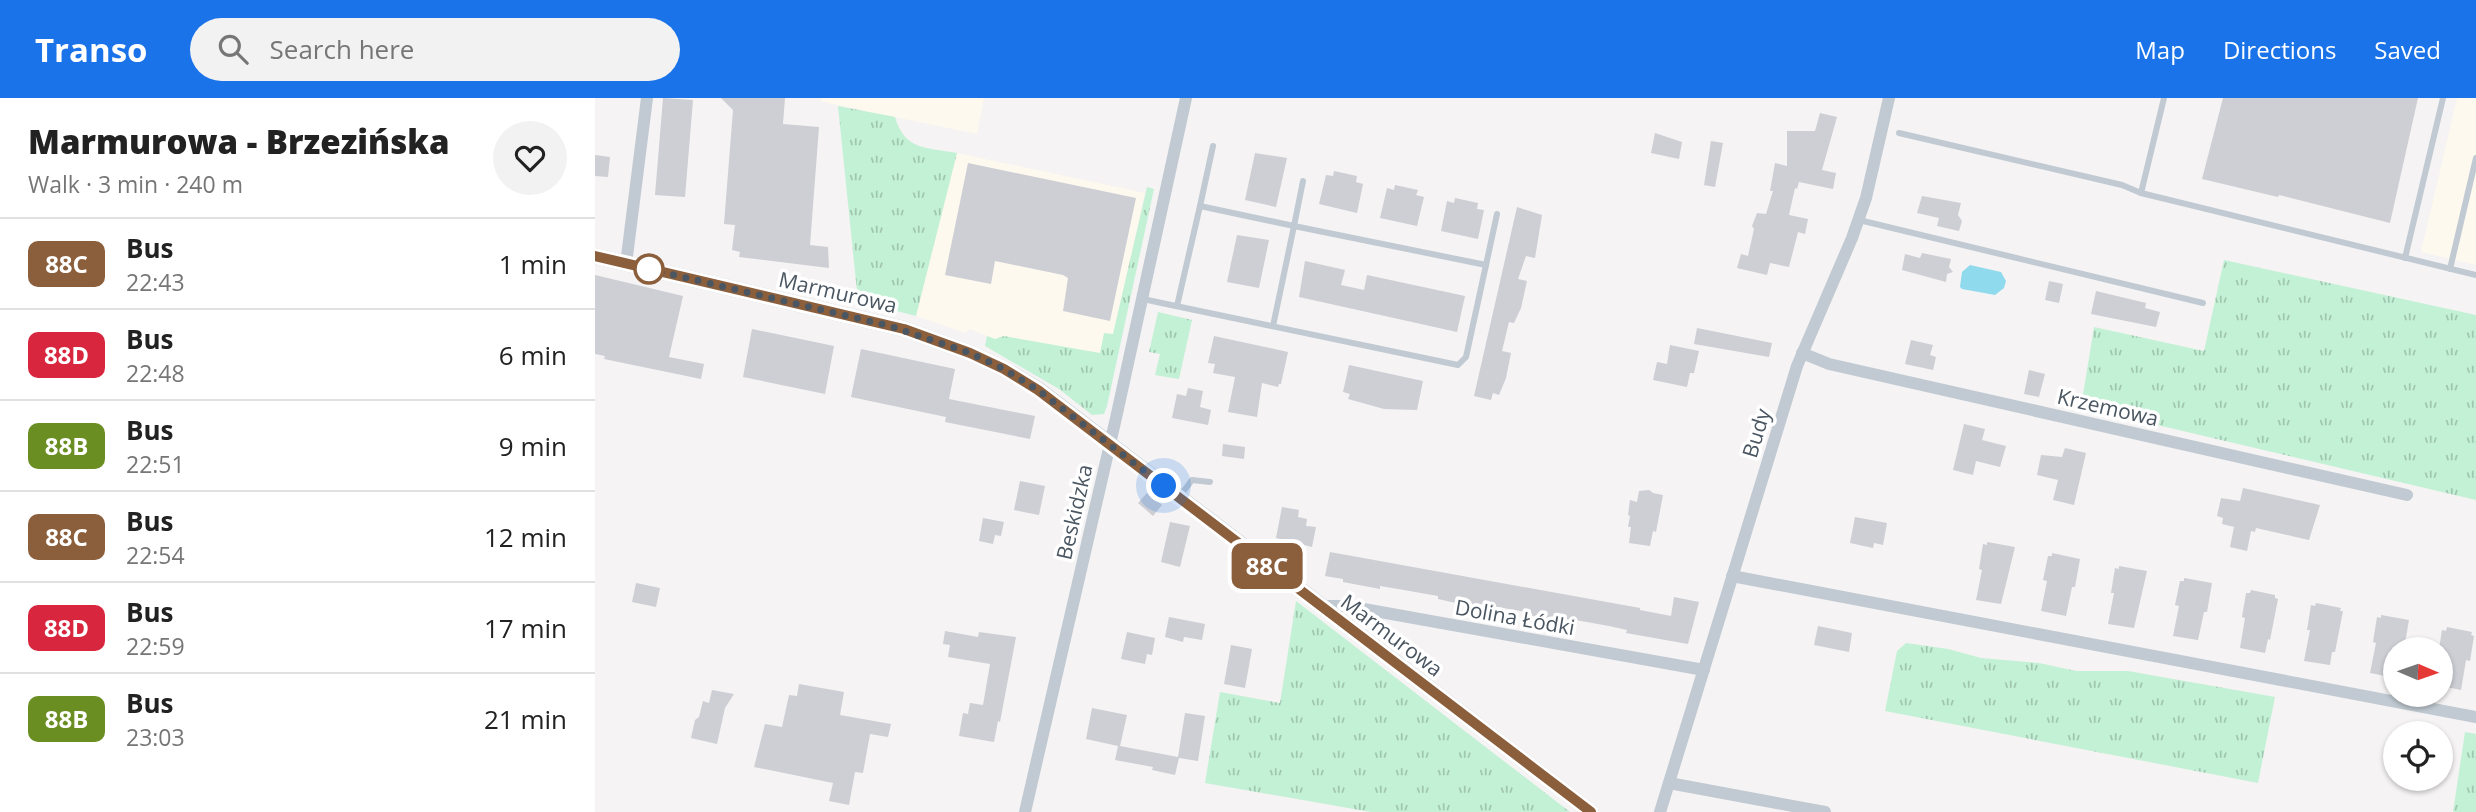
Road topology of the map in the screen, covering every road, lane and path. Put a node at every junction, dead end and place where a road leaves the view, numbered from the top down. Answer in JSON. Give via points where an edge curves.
{"nodes":[{"id":1,"x":647,"y":98,"type":"edge"},
{"id":2,"x":1186,"y":98,"type":"edge"},
{"id":3,"x":1889,"y":98,"type":"edge"},
{"id":4,"x":2164,"y":98,"type":"edge"},
{"id":5,"x":2442,"y":98,"type":"edge"},
{"id":6,"x":1899,"y":134,"type":"dead end"},
{"id":7,"x":1213,"y":146,"type":"dead end"},
{"id":8,"x":2476,"y":158,"type":"edge"},
{"id":9,"x":1303,"y":181,"type":"dead end"},
{"id":10,"x":2141,"y":194,"type":"junction"},
{"id":11,"x":1200,"y":206,"type":"junction"},
{"id":12,"x":1497,"y":214,"type":"dead end"},
{"id":13,"x":1859,"y":220,"type":"junction"},
{"id":14,"x":1294,"y":226,"type":"junction"},
{"id":15,"x":595,"y":256,"type":"edge"},
{"id":16,"x":2405,"y":258,"type":"junction"},
{"id":17,"x":626,"y":264,"type":"junction"},
{"id":18,"x":1486,"y":265,"type":"junction"},
{"id":19,"x":2450,"y":269,"type":"junction"},
{"id":20,"x":2476,"y":275,"type":"edge"},
{"id":21,"x":1143,"y":299,"type":"junction"},
{"id":22,"x":2203,"y":303,"type":"dead end"},
{"id":23,"x":1177,"y":306,"type":"junction"},
{"id":24,"x":1273,"y":326,"type":"junction"},
{"id":25,"x":1802,"y":353,"type":"junction"},
{"id":26,"x":1109,"y":443,"type":"junction"},
{"id":27,"x":1210,"y":482,"type":"dead end"},
{"id":28,"x":2407,"y":495,"type":"dead end"},
{"id":29,"x":1179,"y":498,"type":"junction"},
{"id":30,"x":1733,"y":576,"type":"junction"},
{"id":31,"x":1320,"y":606,"type":"junction"},
{"id":32,"x":1704,"y":670,"type":"junction"},
{"id":33,"x":2476,"y":717,"type":"edge"},
{"id":34,"x":1669,"y":783,"type":"junction"},
{"id":35,"x":1025,"y":812,"type":"edge"},
{"id":36,"x":1591,"y":812,"type":"edge"},
{"id":37,"x":1660,"y":812,"type":"edge"},
{"id":38,"x":1825,"y":812,"type":"edge"}],
"edges":[{"from":1,"to":17,"type":"street"},
{"from":2,"to":21,"type":"street","name":"Beskidzka"},
{"from":3,"to":13,"type":"street","name":"Budy"},
{"from":4,"to":10,"type":"lane"},
{"from":5,"to":16,"type":"lane"},
{"from":6,"to":10,"type":"lane","via":[[2122,185]]},
{"from":7,"to":11,"type":"lane"},
{"from":8,"to":19,"type":"lane"},
{"from":9,"to":14,"type":"lane"},
{"from":10,"to":16,"type":"lane"},
{"from":11,"to":14,"type":"lane"},
{"from":11,"to":23,"type":"lane"},
{"from":12,"to":18,"type":"lane"},
{"from":13,"to":22,"type":"lane"},
{"from":13,"to":25,"type":"street","name":"Budy"},
{"from":14,"to":18,"type":"lane"},
{"from":14,"to":24,"type":"lane"},
{"from":15,"to":17,"type":"street","name":"Marmurowa"},
{"from":16,"to":19,"type":"lane"},
{"from":17,"to":26,"type":"street","name":"Marmurowa","via":[[943,342],[1020,378]]},
{"from":18,"to":24,"type":"lane","via":[[1467,357],[1458,365]]},
{"from":19,"to":20,"type":"lane"},
{"from":21,"to":23,"type":"lane"},
{"from":21,"to":26,"type":"street","name":"Beskidzka"},
{"from":23,"to":24,"type":"lane"},
{"from":25,"to":28,"type":"street","name":"Krzemowa","via":[[1829,363]]},
{"from":25,"to":30,"type":"street","name":"Budy"},
{"from":26,"to":29,"type":"street","name":"Marmurowa"},
{"from":26,"to":35,"type":"street","name":"Beskidzka"},
{"from":27,"to":29,"type":"lane","via":[[1192,480]]},
{"from":29,"to":31,"type":"street","name":"Marmurowa"},
{"from":30,"to":32,"type":"street","name":"Budy"},
{"from":30,"to":33,"type":"street"},
{"from":31,"to":32,"type":"street","name":"Dolina Łódki","via":[[1347,606]]},
{"from":31,"to":36,"type":"street","name":"Marmurowa"},
{"from":32,"to":34,"type":"street","name":"Budy"},
{"from":34,"to":37,"type":"street","name":"Budy"},
{"from":34,"to":38,"type":"street"}]}
